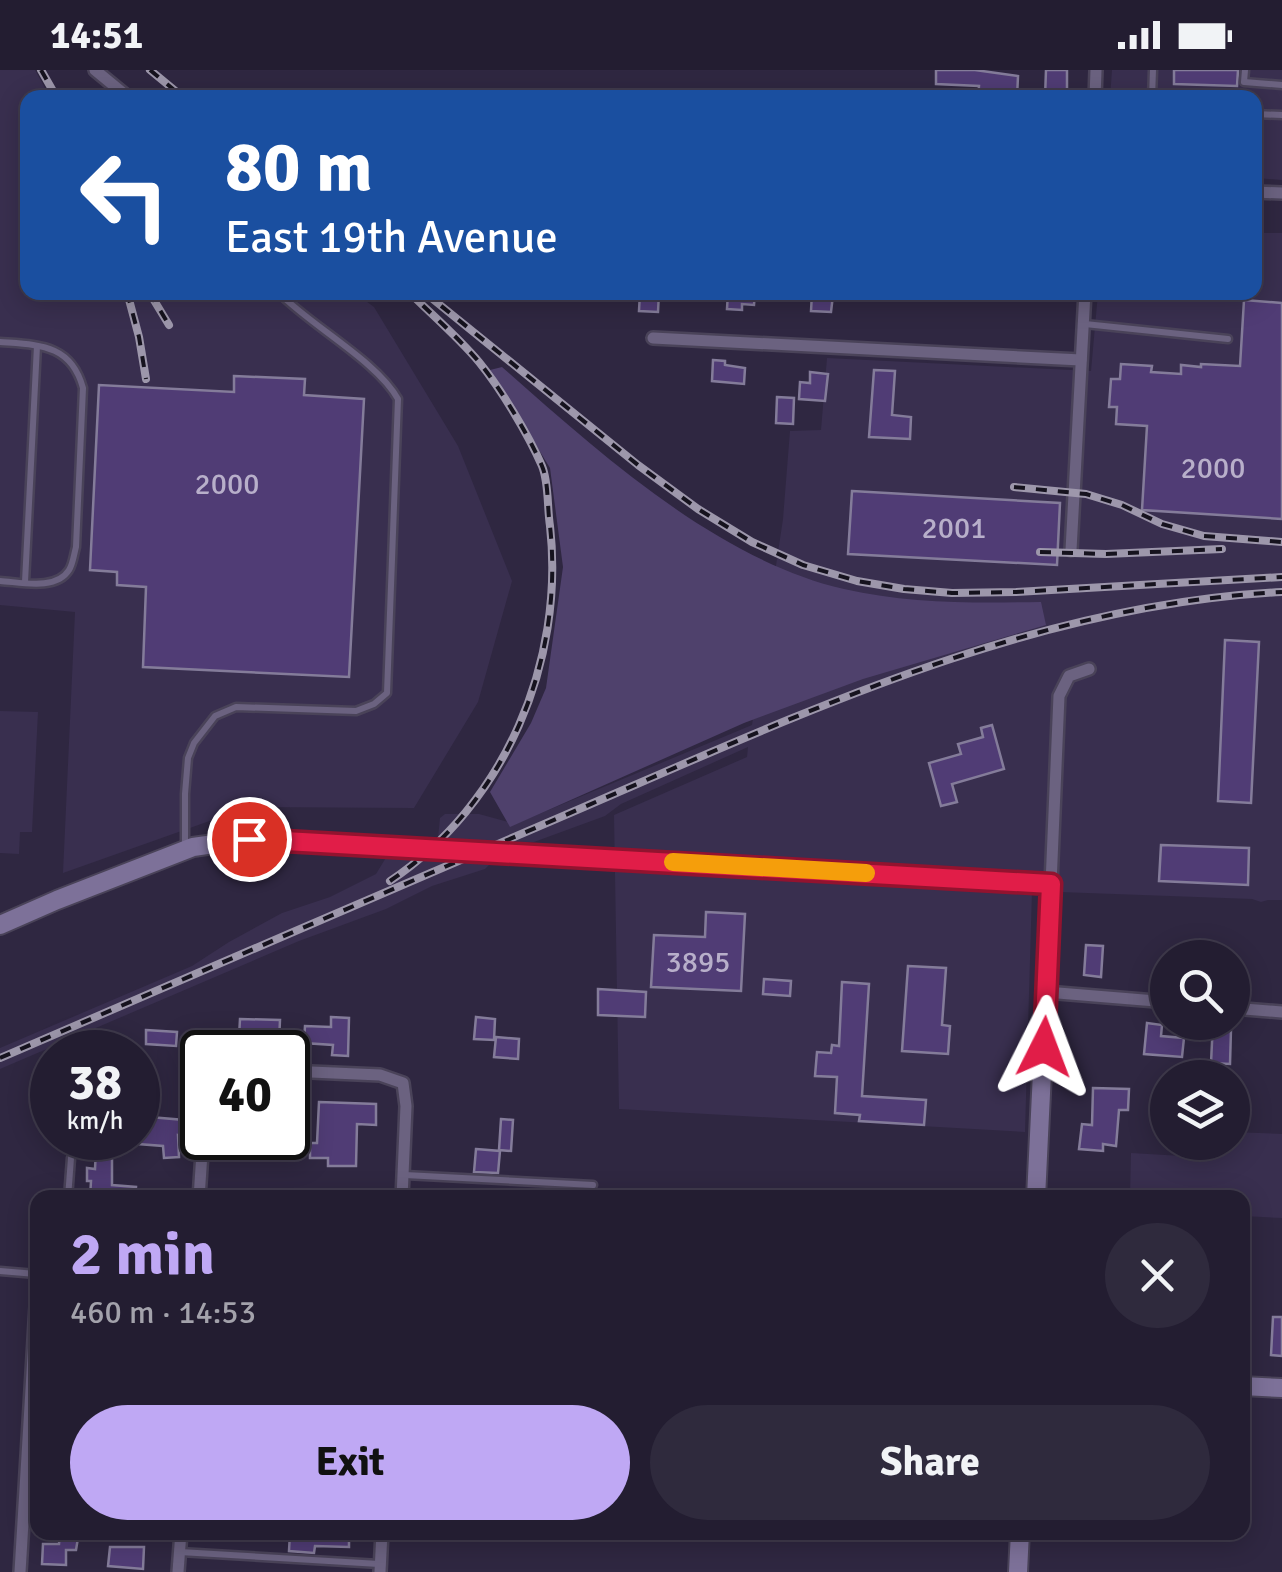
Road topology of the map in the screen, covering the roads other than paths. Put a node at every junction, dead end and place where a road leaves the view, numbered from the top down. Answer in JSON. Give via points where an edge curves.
{"nodes":[{"id":1,"x":96,"y":70,"type":"edge"},
{"id":2,"x":1244,"y":70,"type":"edge"},
{"id":3,"x":1282,"y":85,"type":"edge"},
{"id":4,"x":120,"y":90,"type":"edge"},
{"id":5,"x":286,"y":300,"type":"edge"},
{"id":6,"x":1084,"y":300,"type":"edge"},
{"id":7,"x":1083,"y":324,"type":"junction"},
{"id":8,"x":653,"y":338,"type":"dead end"},
{"id":9,"x":1228,"y":339,"type":"dead end"},
{"id":10,"x":0,"y":342,"type":"edge"},
{"id":11,"x":36,"y":346,"type":"junction"},
{"id":12,"x":1081,"y":360,"type":"junction"},
{"id":13,"x":1071,"y":550,"type":"dead end"},
{"id":14,"x":0,"y":581,"type":"edge"},
{"id":15,"x":25,"y":582,"type":"junction"},
{"id":16,"x":1089,"y":670,"type":"dead end"},
{"id":17,"x":186,"y":850,"type":"junction"},
{"id":18,"x":1051,"y":884,"type":"junction"},
{"id":19,"x":0,"y":925,"type":"edge"},
{"id":20,"x":1046,"y":992,"type":"junction"},
{"id":21,"x":1150,"y":1001,"type":"edge"},
{"id":22,"x":1250,"y":1009,"type":"edge"},
{"id":23,"x":1282,"y":1012,"type":"edge"},
{"id":24,"x":310,"y":1071,"type":"edge"},
{"id":25,"x":72,"y":1160,"type":"edge"},
{"id":26,"x":202,"y":1160,"type":"edge"},
{"id":27,"x":404,"y":1175,"type":"junction"},
{"id":28,"x":593,"y":1185,"type":"dead end"},
{"id":29,"x":69,"y":1190,"type":"edge"},
{"id":30,"x":200,"y":1190,"type":"edge"},
{"id":31,"x":403,"y":1190,"type":"edge"},
{"id":32,"x":1036,"y":1190,"type":"edge"},
{"id":33,"x":0,"y":1271,"type":"edge"},
{"id":34,"x":30,"y":1273,"type":"edge"},
{"id":35,"x":1250,"y":1386,"type":"edge"},
{"id":36,"x":1282,"y":1388,"type":"edge"},
{"id":37,"x":30,"y":1397,"type":"edge"},
{"id":38,"x":180,"y":1540,"type":"edge"},
{"id":39,"x":382,"y":1540,"type":"edge"},
{"id":40,"x":1020,"y":1540,"type":"edge"},
{"id":41,"x":180,"y":1552,"type":"junction"},
{"id":42,"x":380,"y":1568,"type":"edge"},
{"id":43,"x":20,"y":1572,"type":"edge"},
{"id":44,"x":178,"y":1572,"type":"edge"},
{"id":45,"x":1018,"y":1572,"type":"edge"}],
"edges":[{"from":1,"to":4,"type":"street"},
{"from":2,"to":3,"type":"lane","via":[[1244,82]]},
{"from":5,"to":17,"type":"lane","via":[[391,387],[398,400],[387,693],[356,712],[236,707],[214,716],[188,758]]},
{"from":6,"to":7,"type":"street"},
{"from":7,"to":9,"type":"lane"},
{"from":7,"to":12,"type":"street"},
{"from":8,"to":12,"type":"street"},
{"from":10,"to":11,"type":"lane"},
{"from":11,"to":15,"type":"lane"},
{"from":11,"to":15,"type":"lane","via":[[68,359],[83,388],[76,547],[60,580]]},
{"from":12,"to":13,"type":"street"},
{"from":14,"to":15,"type":"lane"},
{"from":16,"to":18,"type":"street","via":[[1069,676],[1059,696]]},
{"from":17,"to":18,"type":"street","via":[[263,839]]},
{"from":17,"to":19,"type":"street"},
{"from":18,"to":20,"type":"street"},
{"from":20,"to":21,"type":"street"},
{"from":20,"to":32,"type":"street"},
{"from":22,"to":23,"type":"street"},
{"from":24,"to":27,"type":"street","via":[[380,1075],[403,1083]]},
{"from":25,"to":29,"type":"lane"},
{"from":26,"to":30,"type":"street"},
{"from":27,"to":28,"type":"lane"},
{"from":27,"to":31,"type":"street"},
{"from":33,"to":34,"type":"lane"},
{"from":35,"to":36,"type":"street"},
{"from":37,"to":43,"type":"street"},
{"from":38,"to":41,"type":"street"},
{"from":39,"to":42,"type":"street"},
{"from":40,"to":45,"type":"street"},
{"from":41,"to":42,"type":"lane"},
{"from":41,"to":44,"type":"street"}]}
